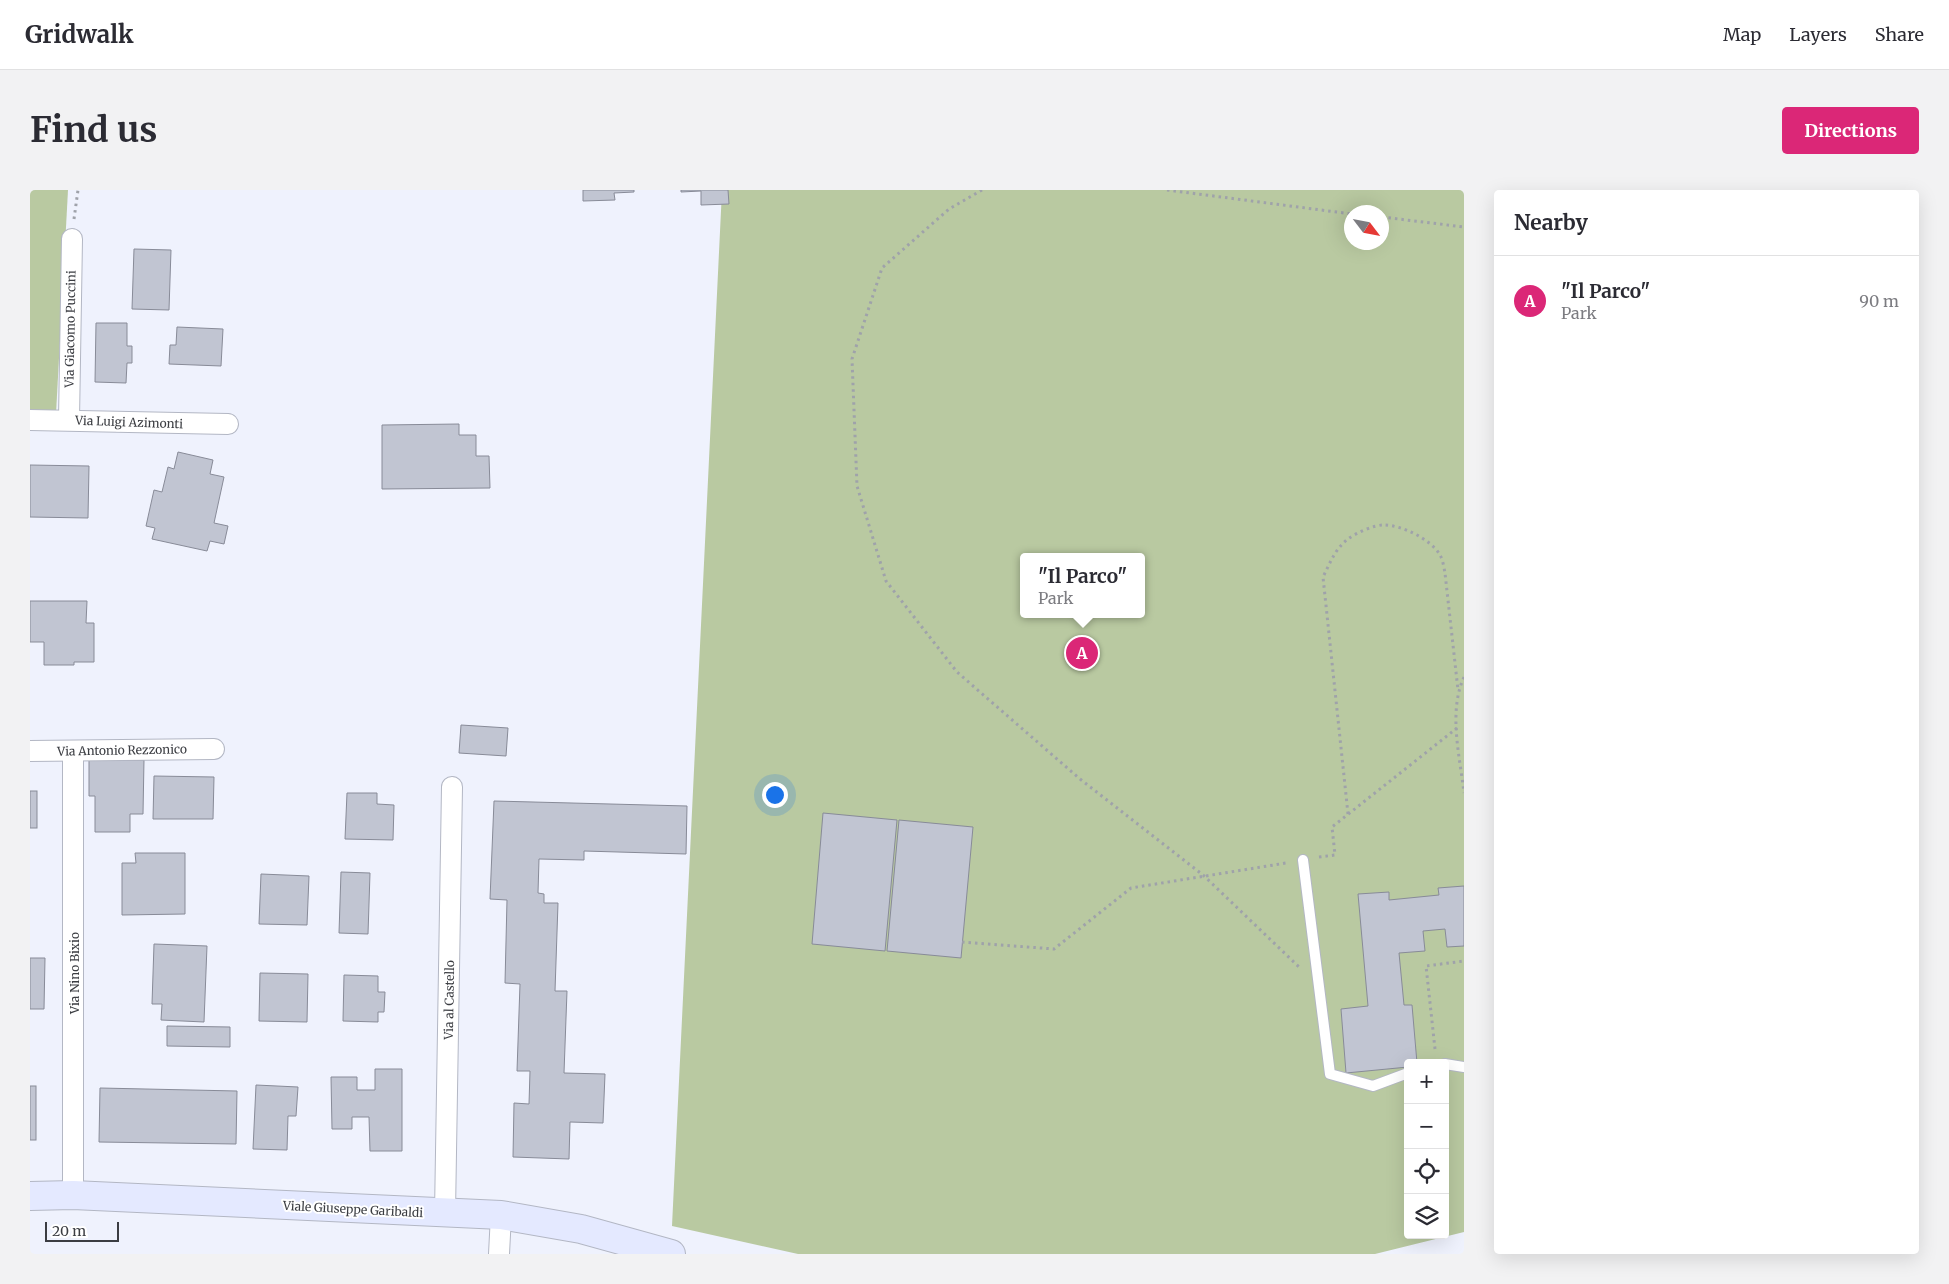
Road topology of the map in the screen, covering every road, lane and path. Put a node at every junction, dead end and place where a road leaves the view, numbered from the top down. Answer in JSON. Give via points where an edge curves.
{"nodes":[{"id":1,"x":78,"y":190,"type":"edge"},
{"id":2,"x":982,"y":190,"type":"edge"},
{"id":3,"x":1167,"y":190,"type":"edge"},
{"id":4,"x":1344,"y":213,"type":"edge"},
{"id":5,"x":1389,"y":218,"type":"edge"},
{"id":6,"x":1464,"y":227,"type":"edge"},
{"id":7,"x":72,"y":239,"type":"joint"},
{"id":8,"x":30,"y":420,"type":"edge"},
{"id":9,"x":69,"y":420,"type":"junction"},
{"id":10,"x":228,"y":424,"type":"dead end"},
{"id":11,"x":1464,"y":677,"type":"edge"},
{"id":12,"x":1458,"y":690,"type":"junction"},
{"id":13,"x":1457,"y":728,"type":"junction"},
{"id":14,"x":214,"y":749,"type":"dead end"},
{"id":15,"x":30,"y":751,"type":"edge"},
{"id":16,"x":73,"y":751,"type":"junction"},
{"id":17,"x":452,"y":787,"type":"dead end"},
{"id":18,"x":1464,"y":793,"type":"edge"},
{"id":19,"x":1348,"y":814,"type":"junction"},
{"id":20,"x":1342,"y":819,"type":"dead end"},
{"id":21,"x":1302,"y":860,"type":"dead end"},
{"id":22,"x":1203,"y":875,"type":"junction"},
{"id":23,"x":962,"y":942,"type":"dead end"},
{"id":24,"x":1464,"y":961,"type":"edge"},
{"id":25,"x":1319,"y":986,"type":"junction"},
{"id":26,"x":1436,"y":1053,"type":"dead end"},
{"id":27,"x":1449,"y":1065,"type":"edge"},
{"id":28,"x":1464,"y":1067,"type":"edge"},
{"id":29,"x":1404,"y":1074,"type":"edge"},
{"id":30,"x":73,"y":1195,"type":"junction"},
{"id":31,"x":30,"y":1196,"type":"edge"},
{"id":32,"x":445,"y":1213,"type":"junction"},
{"id":33,"x":501,"y":1216,"type":"junction"},
{"id":34,"x":499,"y":1254,"type":"edge"},
{"id":35,"x":671,"y":1254,"type":"edge"}],
"edges":[{"from":1,"to":7,"type":"path"},
{"from":2,"to":22,"type":"path","via":[[949,209],[882,268],[852,359],[857,486],[886,581],[957,672],[1080,779]]},
{"from":3,"to":4,"type":"path"},
{"from":5,"to":6,"type":"path"},
{"from":7,"to":9,"type":"street","name":"Via Giacomo Puccini"},
{"from":8,"to":9,"type":"street","name":"Via Luigi Azimonti"},
{"from":9,"to":10,"type":"street","name":"Via Luigi Azimonti"},
{"from":11,"to":12,"type":"path"},
{"from":12,"to":13,"type":"path"},
{"from":12,"to":19,"type":"path","via":[[1445,573],[1440,555],[1426,540],[1408,531],[1383,525],[1348,539],[1334,554],[1323,577]]},
{"from":13,"to":18,"type":"path"},
{"from":13,"to":19,"type":"path"},
{"from":14,"to":16,"type":"street","name":"Via Antonio Rezzonico"},
{"from":15,"to":16,"type":"street","name":"Via Antonio Rezzonico"},
{"from":16,"to":30,"type":"street","name":"Via Nino Bixio"},
{"from":17,"to":32,"type":"street","name":"Via al Castello"},
{"from":19,"to":20,"type":"path"},
{"from":21,"to":25,"type":"lane"},
{"from":22,"to":23,"type":"path","via":[[1131,888],[1054,949]]},
{"from":22,"to":25,"type":"path"},
{"from":24,"to":26,"type":"path","via":[[1426,966]]},
{"from":25,"to":29,"type":"lane","via":[[1330,1074],[1373,1086]]},
{"from":27,"to":28,"type":"lane"},
{"from":30,"to":31,"type":"main road","name":"Viale Giuseppe Garibaldi"},
{"from":30,"to":32,"type":"main road","name":"Viale Giuseppe Garibaldi"},
{"from":32,"to":33,"type":"main road","name":"Viale Giuseppe Garibaldi"},
{"from":33,"to":34,"type":"street"},
{"from":33,"to":35,"type":"main road","name":"Viale Giuseppe Garibaldi","via":[[581,1229]]}]}
